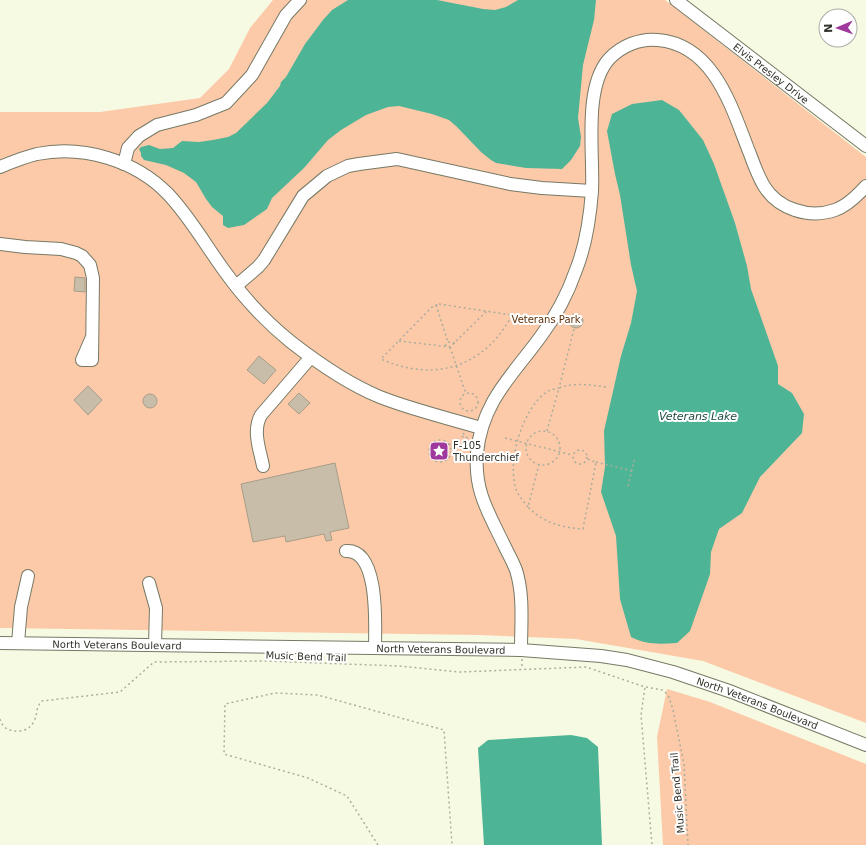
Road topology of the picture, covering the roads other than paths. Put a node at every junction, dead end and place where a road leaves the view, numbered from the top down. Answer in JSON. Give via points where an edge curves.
{"nodes":[{"id":1,"x":300,"y":0,"type":"edge"},
{"id":2,"x":676,"y":0,"type":"edge"},
{"id":3,"x":866,"y":146,"type":"edge"},
{"id":4,"x":124,"y":164,"type":"junction"},
{"id":5,"x":0,"y":167,"type":"edge"},
{"id":6,"x":866,"y":186,"type":"edge"},
{"id":7,"x":592,"y":191,"type":"junction"},
{"id":8,"x":0,"y":244,"type":"edge"},
{"id":9,"x":236,"y":286,"type":"junction"},
{"id":10,"x":92,"y":337,"type":"dead end"},
{"id":11,"x":311,"y":357,"type":"junction"},
{"id":12,"x":481,"y":428,"type":"junction"},
{"id":13,"x":263,"y":466,"type":"dead end"},
{"id":14,"x":346,"y":551,"type":"dead end"},
{"id":15,"x":28,"y":576,"type":"dead end"},
{"id":16,"x":149,"y":583,"type":"dead end"},
{"id":17,"x":0,"y":643,"type":"edge"},
{"id":18,"x":18,"y":643,"type":"junction"},
{"id":19,"x":155,"y":645,"type":"junction"},
{"id":20,"x":374,"y":648,"type":"junction"},
{"id":21,"x":521,"y":650,"type":"junction"},
{"id":22,"x":866,"y":745,"type":"edge"}],
"edges":[{"from":1,"to":4,"type":"street","via":[[286,15],[252,75],[226,102],[196,115],[157,125],[139,136],[128,148]]},
{"from":2,"to":3,"type":"street","name":"Elvis Presley Drive"},
{"from":4,"to":5,"type":"street","via":[[94,155],[66,152],[38,154]]},
{"from":4,"to":9,"type":"street","via":[[147,177],[168,194]]},
{"from":6,"to":7,"type":"street","via":[[846,205],[825,213],[805,213],[782,204],[768,193],[763,185],[717,77],[688,49],[679,44],[655,39],[623,48],[609,59],[598,74],[593,98]]},
{"from":7,"to":9,"type":"street","via":[[510,184],[397,159],[348,166],[327,176],[303,196],[264,260]]},
{"from":7,"to":12,"type":"street","via":[[586,236],[569,288],[543,334],[500,388]]},
{"from":8,"to":10,"type":"street","via":[[70,251],[87,260],[93,278]]},
{"from":9,"to":11,"type":"street","via":[[264,318]]},
{"from":11,"to":12,"type":"street","via":[[349,382],[380,397]]},
{"from":11,"to":13,"type":"street","via":[[258,420],[256,428]]},
{"from":12,"to":21,"type":"street","via":[[478,482],[484,504],[518,577],[521,598]]},
{"from":14,"to":20,"type":"street","via":[[355,551],[364,559],[370,577],[374,601]]},
{"from":15,"to":18,"type":"street","via":[[21,607]]},
{"from":16,"to":19,"type":"street","via":[[156,608]]},
{"from":17,"to":18,"type":"street","name":"North Veterans Boulevard"},
{"from":18,"to":19,"type":"street","name":"North Veterans Boulevard"},
{"from":19,"to":20,"type":"street","name":"North Veterans Boulevard"},
{"from":20,"to":21,"type":"street","name":"North Veterans Boulevard"},
{"from":21,"to":22,"type":"street","name":"North Veterans Boulevard","via":[[601,656],[673,672],[732,692]]}]}
